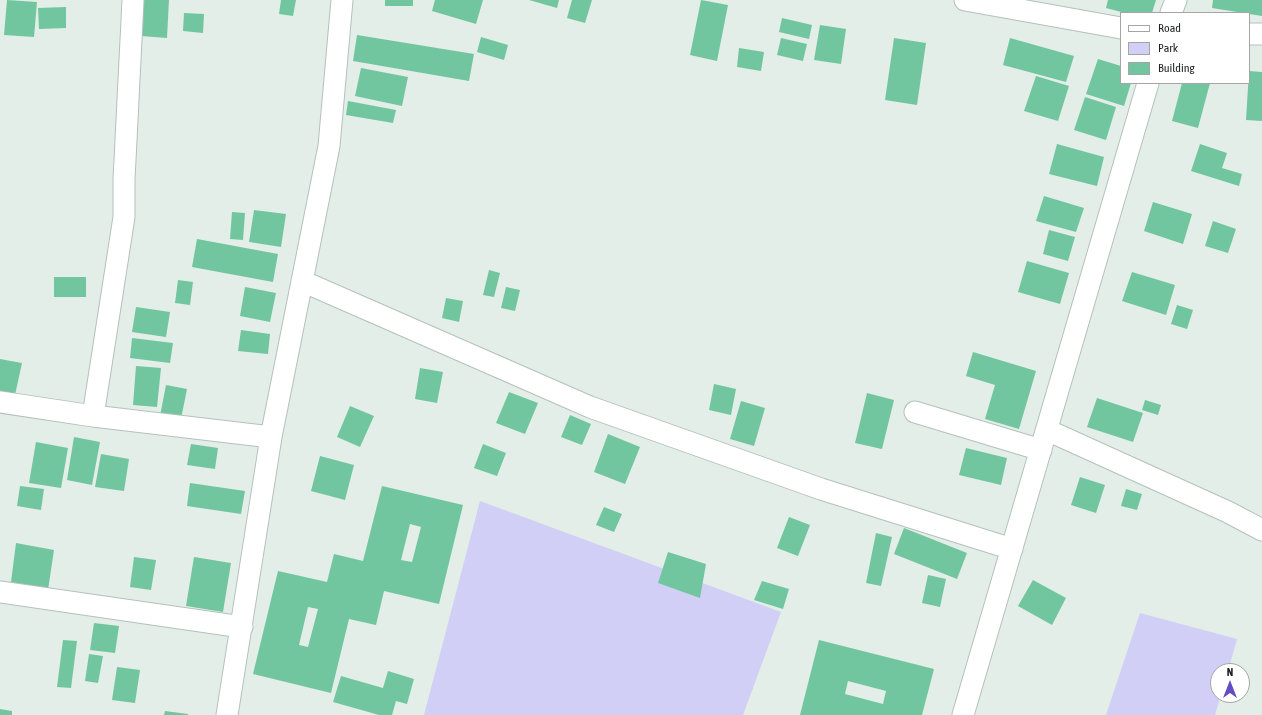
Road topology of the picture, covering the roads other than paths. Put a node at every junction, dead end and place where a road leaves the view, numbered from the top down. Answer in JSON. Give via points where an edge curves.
{"nodes":[{"id":1,"x":133,"y":0,"type":"edge"},
{"id":2,"x":342,"y":0,"type":"edge"},
{"id":3,"x":964,"y":0,"type":"edge"},
{"id":4,"x":1176,"y":0,"type":"edge"},
{"id":5,"x":1171,"y":12,"type":"edge"},
{"id":6,"x":1120,"y":28,"type":"edge"},
{"id":7,"x":1250,"y":34,"type":"edge"},
{"id":8,"x":1262,"y":34,"type":"edge"},
{"id":9,"x":1148,"y":84,"type":"edge"},
{"id":10,"x":302,"y":281,"type":"junction"},
{"id":11,"x":0,"y":402,"type":"edge"},
{"id":12,"x":915,"y":412,"type":"dead end"},
{"id":13,"x":93,"y":416,"type":"junction"},
{"id":14,"x":1046,"y":430,"type":"junction"},
{"id":15,"x":271,"y":437,"type":"junction"},
{"id":16,"x":1041,"y":450,"type":"junction"},
{"id":17,"x":1262,"y":530,"type":"edge"},
{"id":18,"x":1012,"y":549,"type":"junction"},
{"id":19,"x":0,"y":592,"type":"edge"},
{"id":20,"x":242,"y":627,"type":"junction"},
{"id":21,"x":227,"y":715,"type":"edge"},
{"id":22,"x":963,"y":715,"type":"edge"}],
"edges":[{"from":1,"to":13,"type":"street","via":[[124,217]]},
{"from":2,"to":10,"type":"street","via":[[328,146]]},
{"from":3,"to":6,"type":"street"},
{"from":4,"to":5,"type":"street"},
{"from":7,"to":8,"type":"street"},
{"from":9,"to":14,"type":"street"},
{"from":10,"to":15,"type":"street"},
{"from":10,"to":18,"type":"street","via":[[590,407],[821,489]]},
{"from":11,"to":13,"type":"street"},
{"from":12,"to":16,"type":"street"},
{"from":13,"to":15,"type":"street"},
{"from":14,"to":16,"type":"street"},
{"from":14,"to":17,"type":"street","via":[[1228,512]]},
{"from":15,"to":20,"type":"street"},
{"from":16,"to":18,"type":"street"},
{"from":18,"to":22,"type":"street"},
{"from":19,"to":20,"type":"street"},
{"from":20,"to":21,"type":"street"}]}
